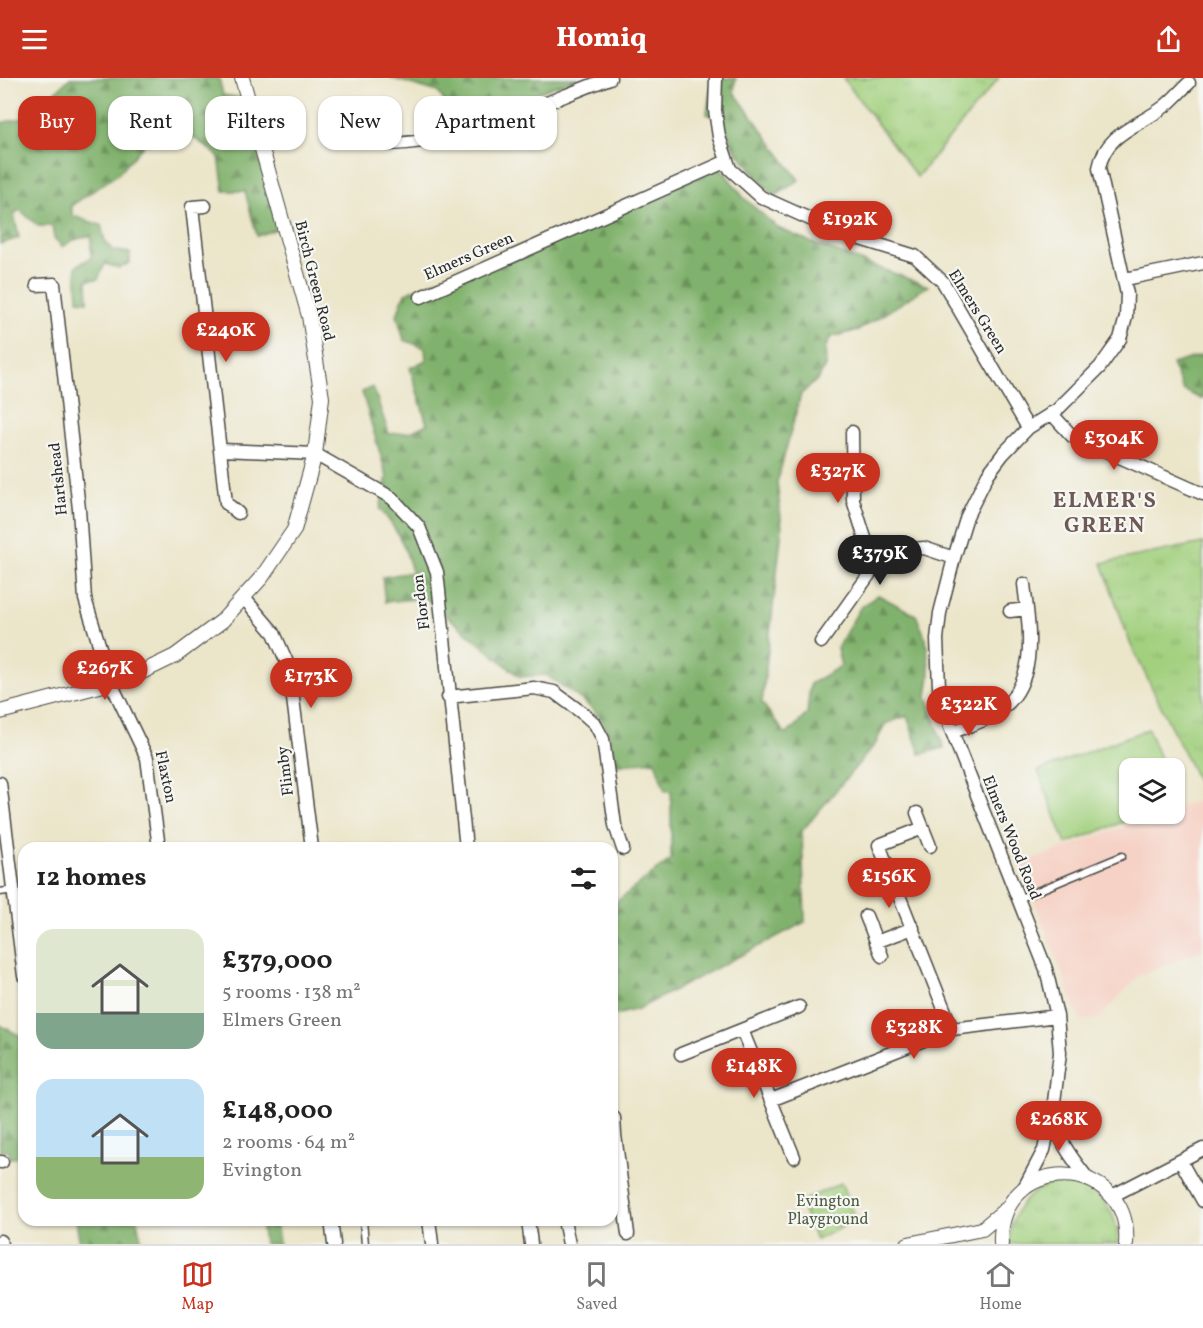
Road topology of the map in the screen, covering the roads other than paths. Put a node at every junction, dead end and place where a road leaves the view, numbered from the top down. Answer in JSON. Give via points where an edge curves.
{"nodes":[{"id":1,"x":242,"y":78,"type":"edge"},
{"id":2,"x":610,"y":78,"type":"edge"},
{"id":3,"x":716,"y":78,"type":"edge"},
{"id":4,"x":1189,"y":83,"type":"dead end"},
{"id":5,"x":402,"y":144,"type":"edge"},
{"id":6,"x":727,"y":161,"type":"junction"},
{"id":7,"x":205,"y":206,"type":"dead end"},
{"id":8,"x":1203,"y":263,"type":"edge"},
{"id":9,"x":1125,"y":279,"type":"junction"},
{"id":10,"x":37,"y":285,"type":"dead end"},
{"id":11,"x":421,"y":297,"type":"dead end"},
{"id":12,"x":1052,"y":413,"type":"junction"},
{"id":13,"x":1028,"y":428,"type":"junction"},
{"id":14,"x":852,"y":432,"type":"dead end"},
{"id":15,"x":220,"y":450,"type":"junction"},
{"id":16,"x":315,"y":454,"type":"junction"},
{"id":17,"x":1203,"y":494,"type":"edge"},
{"id":18,"x":238,"y":513,"type":"dead end"},
{"id":19,"x":954,"y":558,"type":"junction"},
{"id":20,"x":877,"y":564,"type":"junction"},
{"id":21,"x":1023,"y":584,"type":"dead end"},
{"id":22,"x":244,"y":598,"type":"junction"},
{"id":23,"x":1027,"y":609,"type":"junction"},
{"id":24,"x":1010,"y":611,"type":"dead end"},
{"id":25,"x":821,"y":642,"type":"dead end"},
{"id":26,"x":111,"y":683,"type":"junction"},
{"id":27,"x":448,"y":697,"type":"junction"},
{"id":28,"x":0,"y":712,"type":"edge"},
{"id":29,"x":952,"y":732,"type":"junction"},
{"id":30,"x":0,"y":783,"type":"edge"},
{"id":31,"x":917,"y":813,"type":"dead end"},
{"id":32,"x":923,"y":828,"type":"junction"},
{"id":33,"x":158,"y":842,"type":"edge"},
{"id":34,"x":311,"y":842,"type":"edge"},
{"id":35,"x":465,"y":842,"type":"edge"},
{"id":36,"x":930,"y":846,"type":"dead end"},
{"id":37,"x":623,"y":849,"type":"dead end"},
{"id":38,"x":1122,"y":856,"type":"dead end"},
{"id":39,"x":14,"y":890,"type":"junction"},
{"id":40,"x":0,"y":892,"type":"edge"},
{"id":41,"x":1018,"y":900,"type":"junction"},
{"id":42,"x":866,"y":916,"type":"dead end"},
{"id":43,"x":18,"y":924,"type":"edge"},
{"id":44,"x":913,"y":928,"type":"junction"},
{"id":45,"x":876,"y":942,"type":"junction"},
{"id":46,"x":882,"y":956,"type":"dead end"},
{"id":47,"x":799,"y":1007,"type":"dead end"},
{"id":48,"x":1057,"y":1016,"type":"junction"},
{"id":49,"x":952,"y":1029,"type":"junction"},
{"id":50,"x":741,"y":1030,"type":"junction"},
{"id":51,"x":681,"y":1054,"type":"dead end"},
{"id":52,"x":771,"y":1100,"type":"junction"},
{"id":53,"x":1054,"y":1102,"type":"junction"},
{"id":54,"x":1203,"y":1149,"type":"edge"},
{"id":55,"x":794,"y":1157,"type":"dead end"},
{"id":56,"x":1180,"y":1162,"type":"junction"},
{"id":57,"x":1088,"y":1179,"type":"junction"},
{"id":58,"x":1024,"y":1188,"type":"junction"},
{"id":59,"x":1112,"y":1196,"type":"junction"},
{"id":60,"x":1203,"y":1201,"type":"edge"},
{"id":61,"x":1010,"y":1204,"type":"junction"},
{"id":62,"x":618,"y":1205,"type":"edge"},
{"id":63,"x":332,"y":1226,"type":"edge"},
{"id":64,"x":364,"y":1226,"type":"edge"},
{"id":65,"x":430,"y":1226,"type":"edge"},
{"id":66,"x":529,"y":1226,"type":"edge"},
{"id":67,"x":566,"y":1226,"type":"edge"},
{"id":68,"x":628,"y":1234,"type":"dead end"},
{"id":69,"x":1128,"y":1240,"type":"edge"},
{"id":70,"x":334,"y":1244,"type":"edge"},
{"id":71,"x":365,"y":1244,"type":"edge"},
{"id":72,"x":432,"y":1244,"type":"edge"},
{"id":73,"x":531,"y":1244,"type":"edge"},
{"id":74,"x":570,"y":1244,"type":"edge"},
{"id":75,"x":908,"y":1244,"type":"edge"},
{"id":76,"x":1001,"y":1244,"type":"edge"}],
"edges":[{"from":1,"to":16,"type":"street","name":"Birch Green Road","via":[[309,316],[322,398]]},
{"from":2,"to":5,"type":"street","via":[[443,138]]},
{"from":3,"to":6,"type":"street","name":"Elmers Green","via":[[715,110]]},
{"from":4,"to":9,"type":"street","via":[[1165,106],[1118,135],[1102,153],[1099,168]]},
{"from":6,"to":11,"type":"street","name":"Elmers Green"},
{"from":6,"to":13,"type":"street","name":"Elmers Green","via":[[730,169],[761,197],[841,233],[915,256],[943,282]]},
{"from":7,"to":15,"type":"street","via":[[192,207]]},
{"from":8,"to":9,"type":"street"},
{"from":9,"to":12,"type":"street","via":[[1127,311],[1120,339],[1110,357]]},
{"from":10,"to":26,"type":"street","name":"Hartshead","via":[[54,284],[85,599]]},
{"from":12,"to":13,"type":"street"},
{"from":12,"to":17,"type":"street","via":[[1072,436]]},
{"from":13,"to":19,"type":"street","name":"Elmers Wood Road","via":[[988,474],[967,516]]},
{"from":14,"to":20,"type":"street","via":[[853,500]]},
{"from":15,"to":16,"type":"street"},
{"from":15,"to":18,"type":"street","via":[[226,503]]},
{"from":16,"to":22,"type":"street","name":"Birch Green Road","via":[[294,530]]},
{"from":16,"to":27,"type":"street","name":"Flordon","via":[[392,498],[420,527],[437,572]]},
{"from":19,"to":20,"type":"street","via":[[924,548],[902,550],[881,558]]},
{"from":19,"to":29,"type":"street","name":"Elmers Wood Road","via":[[940,613],[937,647],[939,687]]},
{"from":20,"to":25,"type":"street"},
{"from":21,"to":23,"type":"street"},
{"from":22,"to":26,"type":"street","name":"Birch Green Road","via":[[191,646],[157,666]]},
{"from":22,"to":34,"type":"street","name":"Flimby","via":[[274,633],[289,667]]},
{"from":23,"to":24,"type":"street"},
{"from":23,"to":29,"type":"street","via":[[1029,663],[1019,689],[998,712]]},
{"from":26,"to":28,"type":"street","name":"Birch Green Road"},
{"from":26,"to":33,"type":"street","name":"Flaxton","via":[[147,758]]},
{"from":27,"to":35,"type":"street","name":"Flordon"},
{"from":27,"to":37,"type":"street","via":[[534,688],[555,692],[585,715],[603,739],[615,825]]},
{"from":29,"to":41,"type":"street","name":"Elmers Wood Road"},
{"from":30,"to":39,"type":"street"},
{"from":31,"to":32,"type":"street"},
{"from":32,"to":36,"type":"street"},
{"from":32,"to":44,"type":"street","via":[[879,845]]},
{"from":38,"to":41,"type":"lane"},
{"from":39,"to":40,"type":"lane"},
{"from":39,"to":43,"type":"street"},
{"from":41,"to":48,"type":"street","name":"Elmers Wood Road","via":[[1046,969]]},
{"from":42,"to":45,"type":"street"},
{"from":44,"to":45,"type":"street"},
{"from":44,"to":49,"type":"street"},
{"from":45,"to":46,"type":"street"},
{"from":47,"to":50,"type":"street"},
{"from":48,"to":49,"type":"street"},
{"from":48,"to":53,"type":"street","name":"Elmers Wood Road","via":[[1060,1043]]},
{"from":49,"to":52,"type":"street"},
{"from":50,"to":51,"type":"street"},
{"from":50,"to":52,"type":"street"},
{"from":52,"to":55,"type":"street"},
{"from":53,"to":57,"type":"street","name":"Elmers Wood Road","via":[[1063,1147]]},
{"from":53,"to":58,"type":"street","name":"Elmers Wood Road","via":[[1044,1150]]},
{"from":54,"to":56,"type":"street"},
{"from":56,"to":59,"type":"street"},
{"from":56,"to":60,"type":"street"},
{"from":57,"to":58,"type":"street","via":[[1054,1175]]},
{"from":57,"to":59,"type":"street"},
{"from":58,"to":61,"type":"street"},
{"from":59,"to":69,"type":"street","via":[[1122,1213]]},
{"from":61,"to":75,"type":"street","via":[[982,1228]]},
{"from":61,"to":76,"type":"street","via":[[1002,1222]]},
{"from":62,"to":68,"type":"street"},
{"from":63,"to":70,"type":"street"},
{"from":64,"to":71,"type":"lane"},
{"from":65,"to":72,"type":"street"},
{"from":66,"to":73,"type":"street"},
{"from":67,"to":74,"type":"street"}]}
